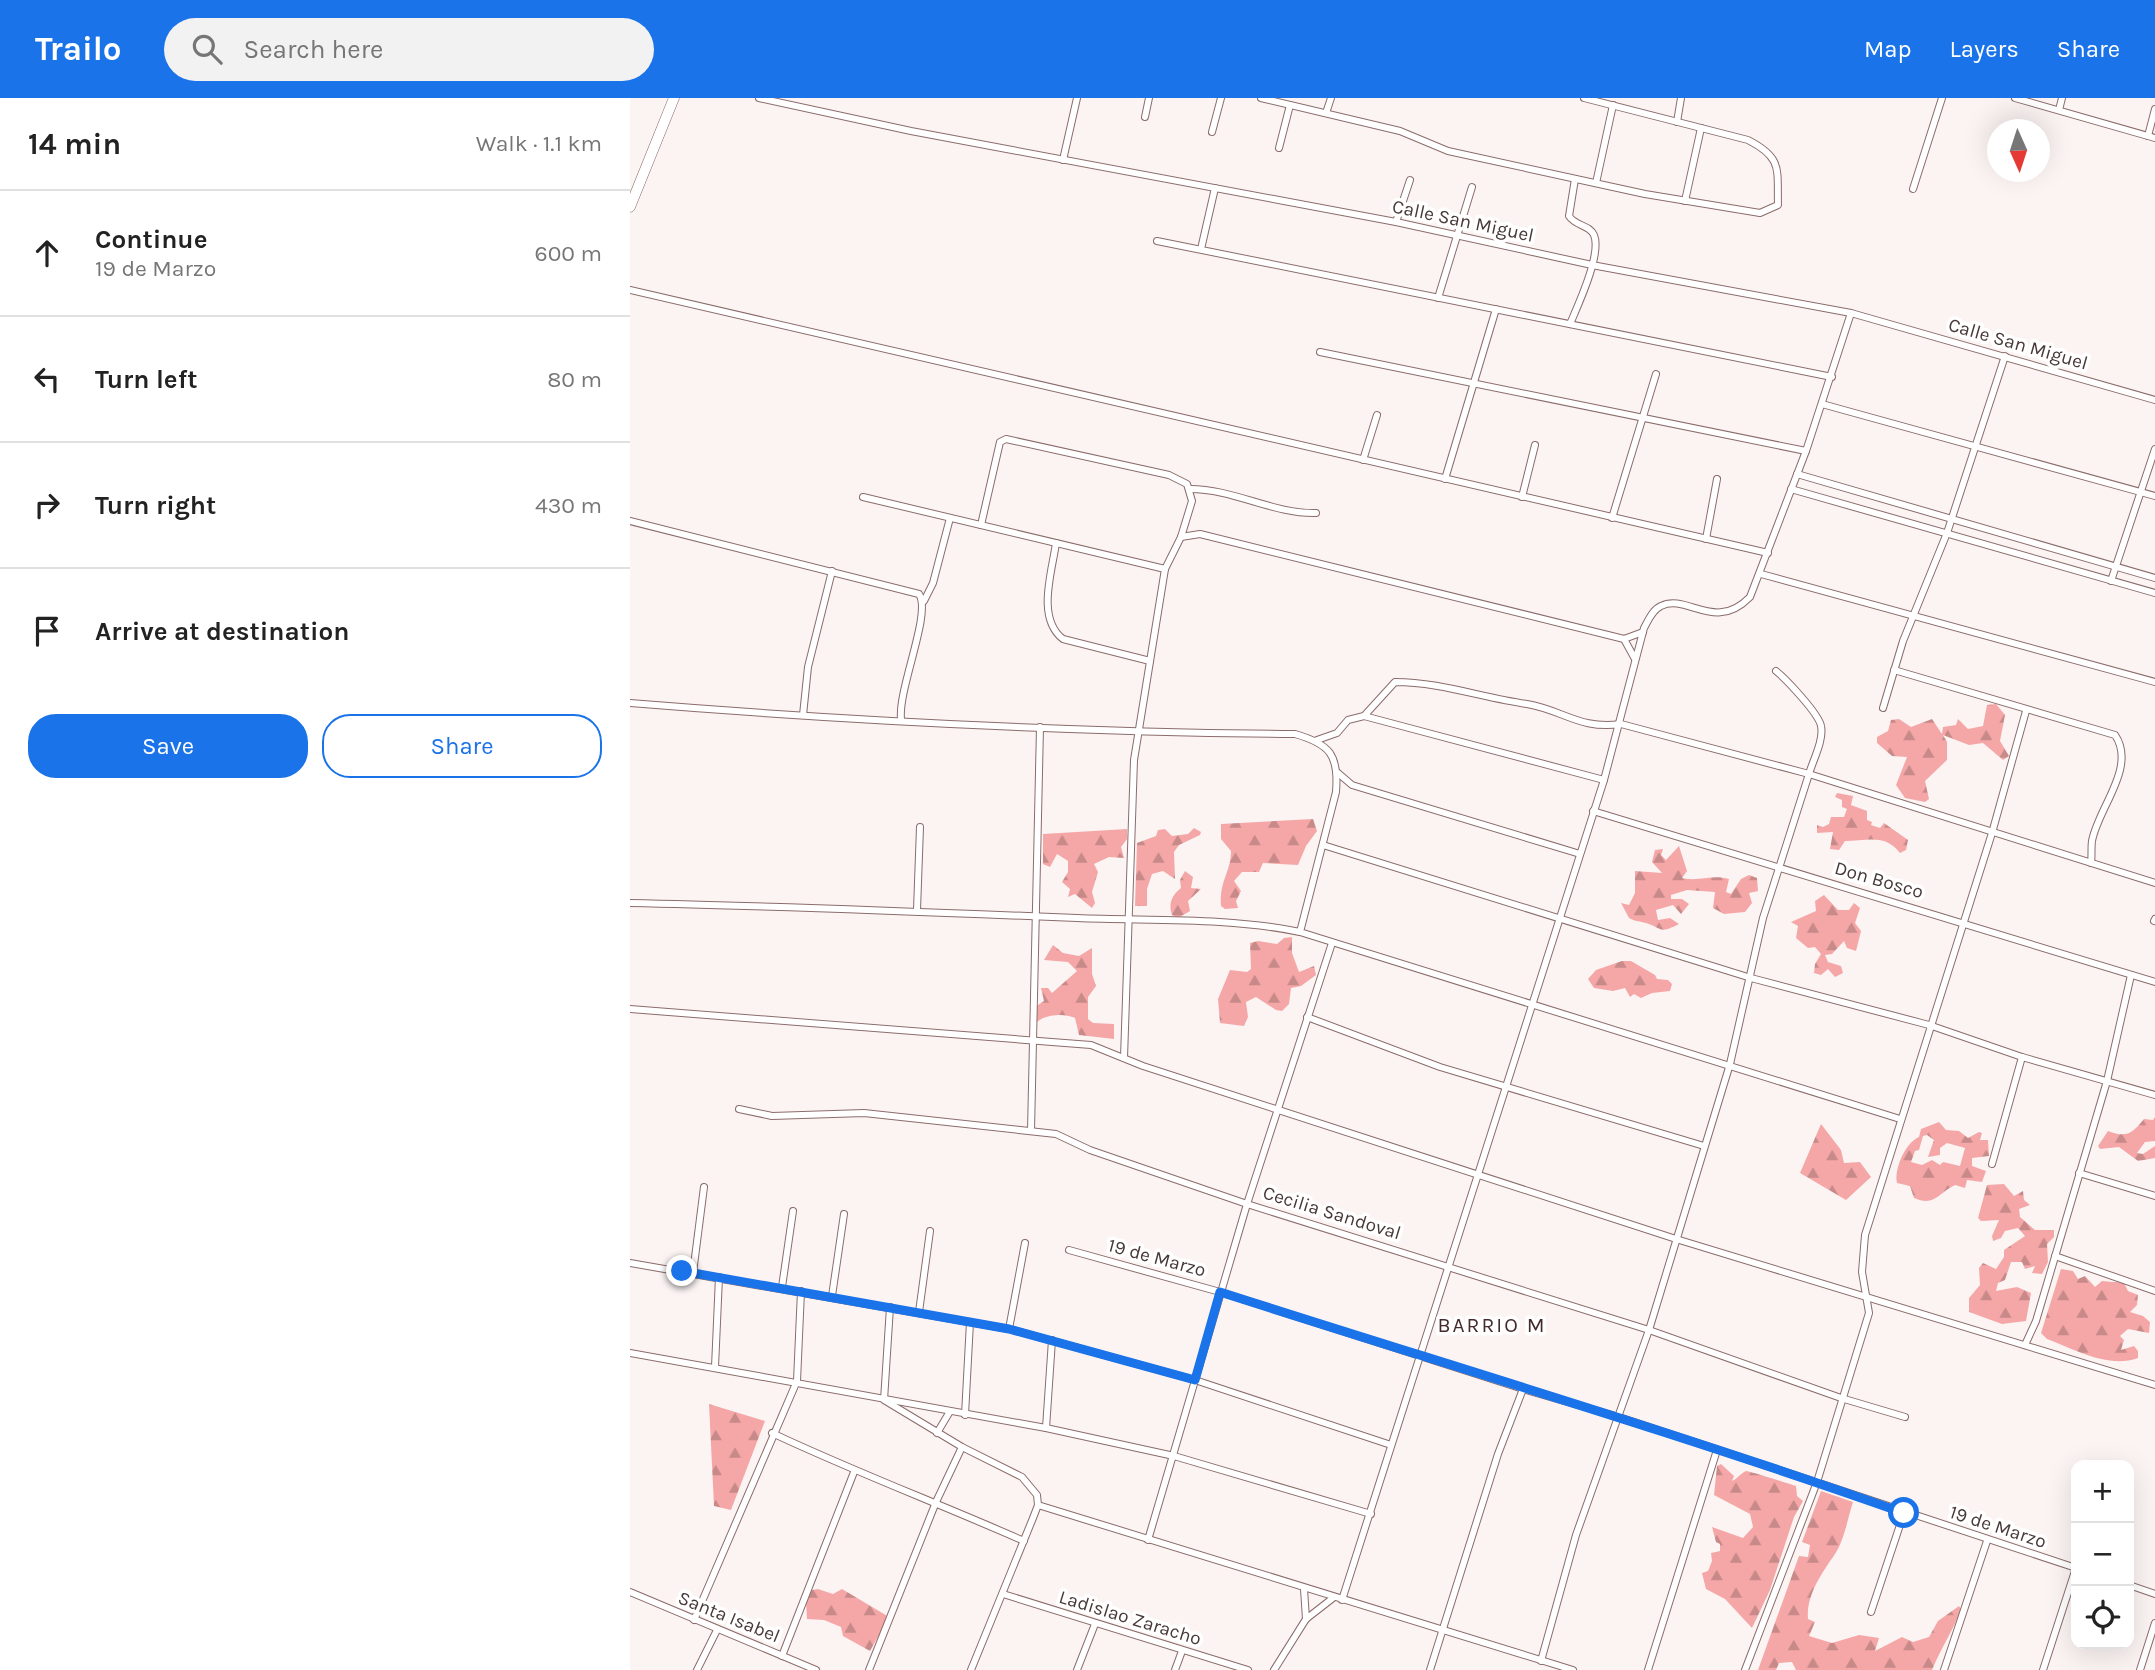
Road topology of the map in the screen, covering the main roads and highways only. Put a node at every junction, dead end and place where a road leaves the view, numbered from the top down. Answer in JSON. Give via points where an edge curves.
{"nodes":[{"id":1,"x":674,"y":98,"type":"edge"},
{"id":2,"x":630,"y":207,"type":"edge"}],
"edges":[{"from":1,"to":2,"type":"main road"}]}
